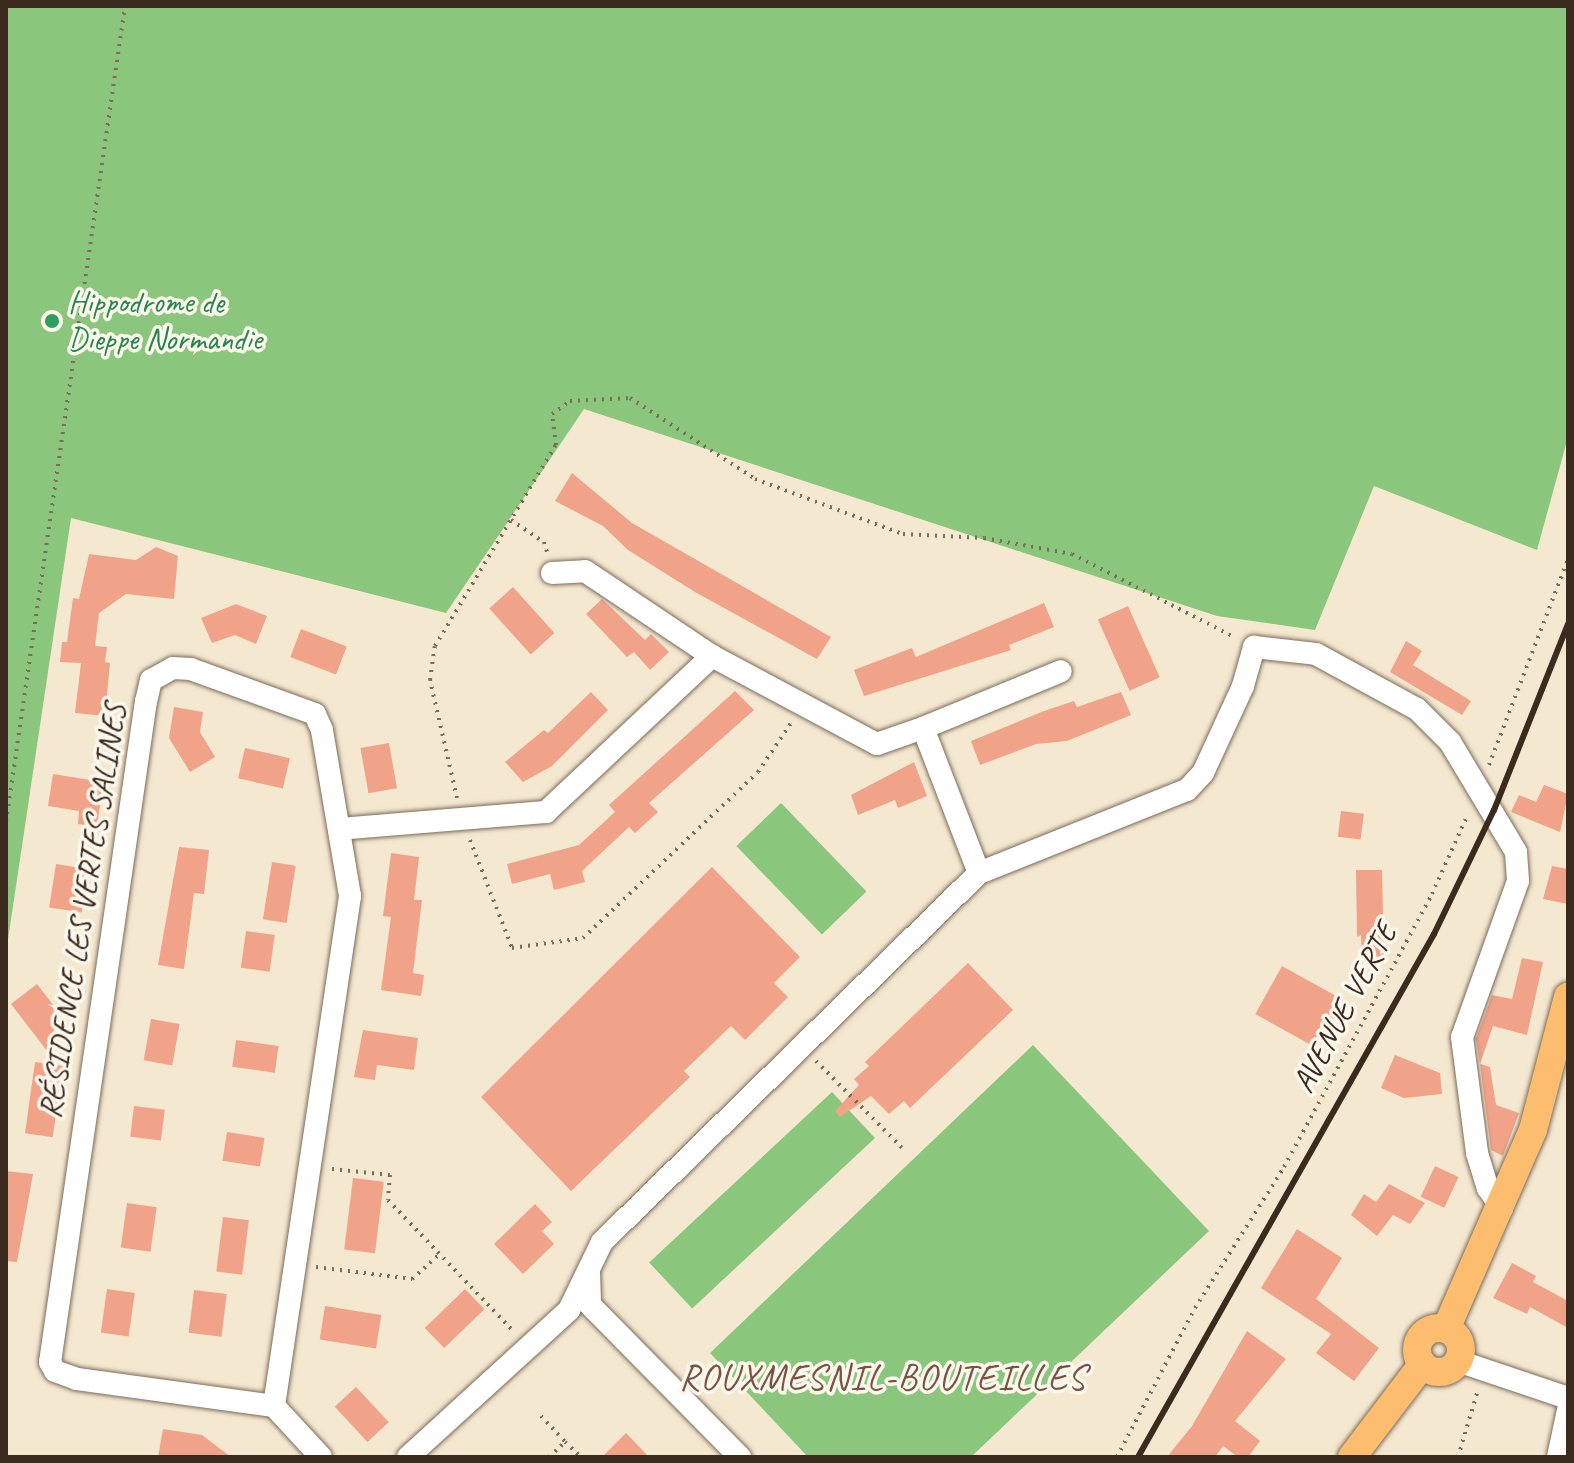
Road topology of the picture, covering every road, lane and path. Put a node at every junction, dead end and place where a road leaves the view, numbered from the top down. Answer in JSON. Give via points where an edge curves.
{"nodes":[{"id":1,"x":125,"y":6,"type":"edge"},
{"id":2,"x":511,"y":520,"type":"junction"},
{"id":3,"x":1568,"y":559,"type":"edge"},
{"id":4,"x":552,"y":573,"type":"joint"},
{"id":5,"x":1254,"y":647,"type":"junction"},
{"id":6,"x":712,"y":656,"type":"junction"},
{"id":7,"x":1061,"y":671,"type":"dead end"},
{"id":8,"x":804,"y":705,"type":"junction"},
{"id":9,"x":923,"y":728,"type":"junction"},
{"id":10,"x":1479,"y":788,"type":"junction"},
{"id":11,"x":462,"y":819,"type":"junction"},
{"id":12,"x":6,"y":822,"type":"edge"},
{"id":13,"x":339,"y":829,"type":"junction"},
{"id":14,"x":979,"y":873,"type":"junction"},
{"id":15,"x":1568,"y":997,"type":"edge"},
{"id":16,"x":801,"y":1046,"type":"junction"},
{"id":17,"x":902,"y":1148,"type":"dead end"},
{"id":18,"x":310,"y":1166,"type":"junction"},
{"id":19,"x":1502,"y":1209,"type":"junction"},
{"id":20,"x":440,"y":1254,"type":"junction"},
{"id":21,"x":295,"y":1264,"type":"junction"},
{"id":22,"x":589,"y":1264,"type":"junction"},
{"id":23,"x":1446,"y":1329,"type":"junction"},
{"id":24,"x":527,"y":1345,"type":"junction"},
{"id":25,"x":1422,"y":1365,"type":"junction"},
{"id":26,"x":1471,"y":1366,"type":"junction"},
{"id":27,"x":1568,"y":1398,"type":"edge"},
{"id":28,"x":274,"y":1406,"type":"junction"},
{"id":29,"x":1568,"y":1410,"type":"edge"},
{"id":30,"x":541,"y":1416,"type":"dead end"},
{"id":31,"x":565,"y":1442,"type":"junction"},
{"id":32,"x":321,"y":1457,"type":"edge"},
{"id":33,"x":408,"y":1457,"type":"edge"},
{"id":34,"x":549,"y":1457,"type":"edge"},
{"id":35,"x":581,"y":1457,"type":"edge"},
{"id":36,"x":740,"y":1457,"type":"edge"},
{"id":37,"x":1117,"y":1457,"type":"edge"},
{"id":38,"x":1352,"y":1457,"type":"edge"},
{"id":39,"x":1458,"y":1457,"type":"edge"},
{"id":40,"x":1558,"y":1457,"type":"edge"}],
"edges":[{"from":1,"to":12,"type":"path"},
{"from":2,"to":4,"type":"path","via":[[544,542]]},
{"from":2,"to":5,"type":"path","via":[[556,445],[552,414],[570,401],[630,398],[755,479],[903,534],[984,538],[1072,554]]},
{"from":2,"to":11,"type":"path","via":[[435,646],[430,680]]},
{"from":3,"to":10,"type":"path","name":"AVENUE VERTE"},
{"from":4,"to":6,"type":"street","via":[[585,571]]},
{"from":5,"to":10,"type":"street","via":[[1316,654],[1417,709],[1435,723]]},
{"from":5,"to":14,"type":"street","via":[[1243,686],[1203,773],[1187,790]]},
{"from":6,"to":8,"type":"street"},
{"from":6,"to":11,"type":"street","via":[[546,812]]},
{"from":7,"to":9,"type":"street"},
{"from":8,"to":9,"type":"street","via":[[877,744]]},
{"from":8,"to":11,"type":"path","via":[[758,772],[583,938],[512,948]]},
{"from":9,"to":14,"type":"street"},
{"from":10,"to":19,"type":"street","via":[[1510,838],[1519,872],[1462,1037],[1477,1153],[1488,1188]]},
{"from":10,"to":37,"type":"path","name":"AVENUE VERTE","via":[[1381,990],[1284,1167],[1195,1308]]},
{"from":11,"to":13,"type":"street"},
{"from":13,"to":18,"type":"street","name":"RÉSIDENCE LES VERTES SALINES","via":[[350,896]]},
{"from":13,"to":28,"type":"street","name":"RÉSIDENCE LES VERTES SALINES","via":[[315,714],[191,669],[159,671],[151,680],[50,1362],[55,1371],[77,1379]]},
{"from":14,"to":16,"type":"street","via":[[929,928]]},
{"from":15,"to":19,"type":"main road","via":[[1533,1130]]},
{"from":16,"to":17,"type":"path"},
{"from":16,"to":22,"type":"street","via":[[602,1242]]},
{"from":18,"to":20,"type":"path","via":[[390,1175],[388,1200]]},
{"from":18,"to":21,"type":"street","name":"RÉSIDENCE LES VERTES SALINES"},
{"from":19,"to":23,"type":"main road"},
{"from":20,"to":21,"type":"path","via":[[412,1279]]},
{"from":20,"to":24,"type":"path"},
{"from":21,"to":28,"type":"street","name":"RÉSIDENCE LES VERTES SALINES"},
{"from":22,"to":24,"type":"street","via":[[569,1310]]},
{"from":22,"to":36,"type":"street","via":[[590,1305]]},
{"from":23,"to":25,"type":"main road","via":[[1431,1329],[1420,1338],[1417,1352]]},
{"from":23,"to":26,"type":"main road","via":[[1458,1339]]},
{"from":24,"to":33,"type":"street"},
{"from":25,"to":26,"type":"main road","via":[[1441,1372]]},
{"from":25,"to":38,"type":"main road"},
{"from":26,"to":27,"type":"street"},
{"from":26,"to":39,"type":"path"},
{"from":28,"to":32,"type":"street"},
{"from":29,"to":40,"type":"street"},
{"from":30,"to":31,"type":"path"},
{"from":31,"to":34,"type":"path"},
{"from":31,"to":35,"type":"path"}]}
